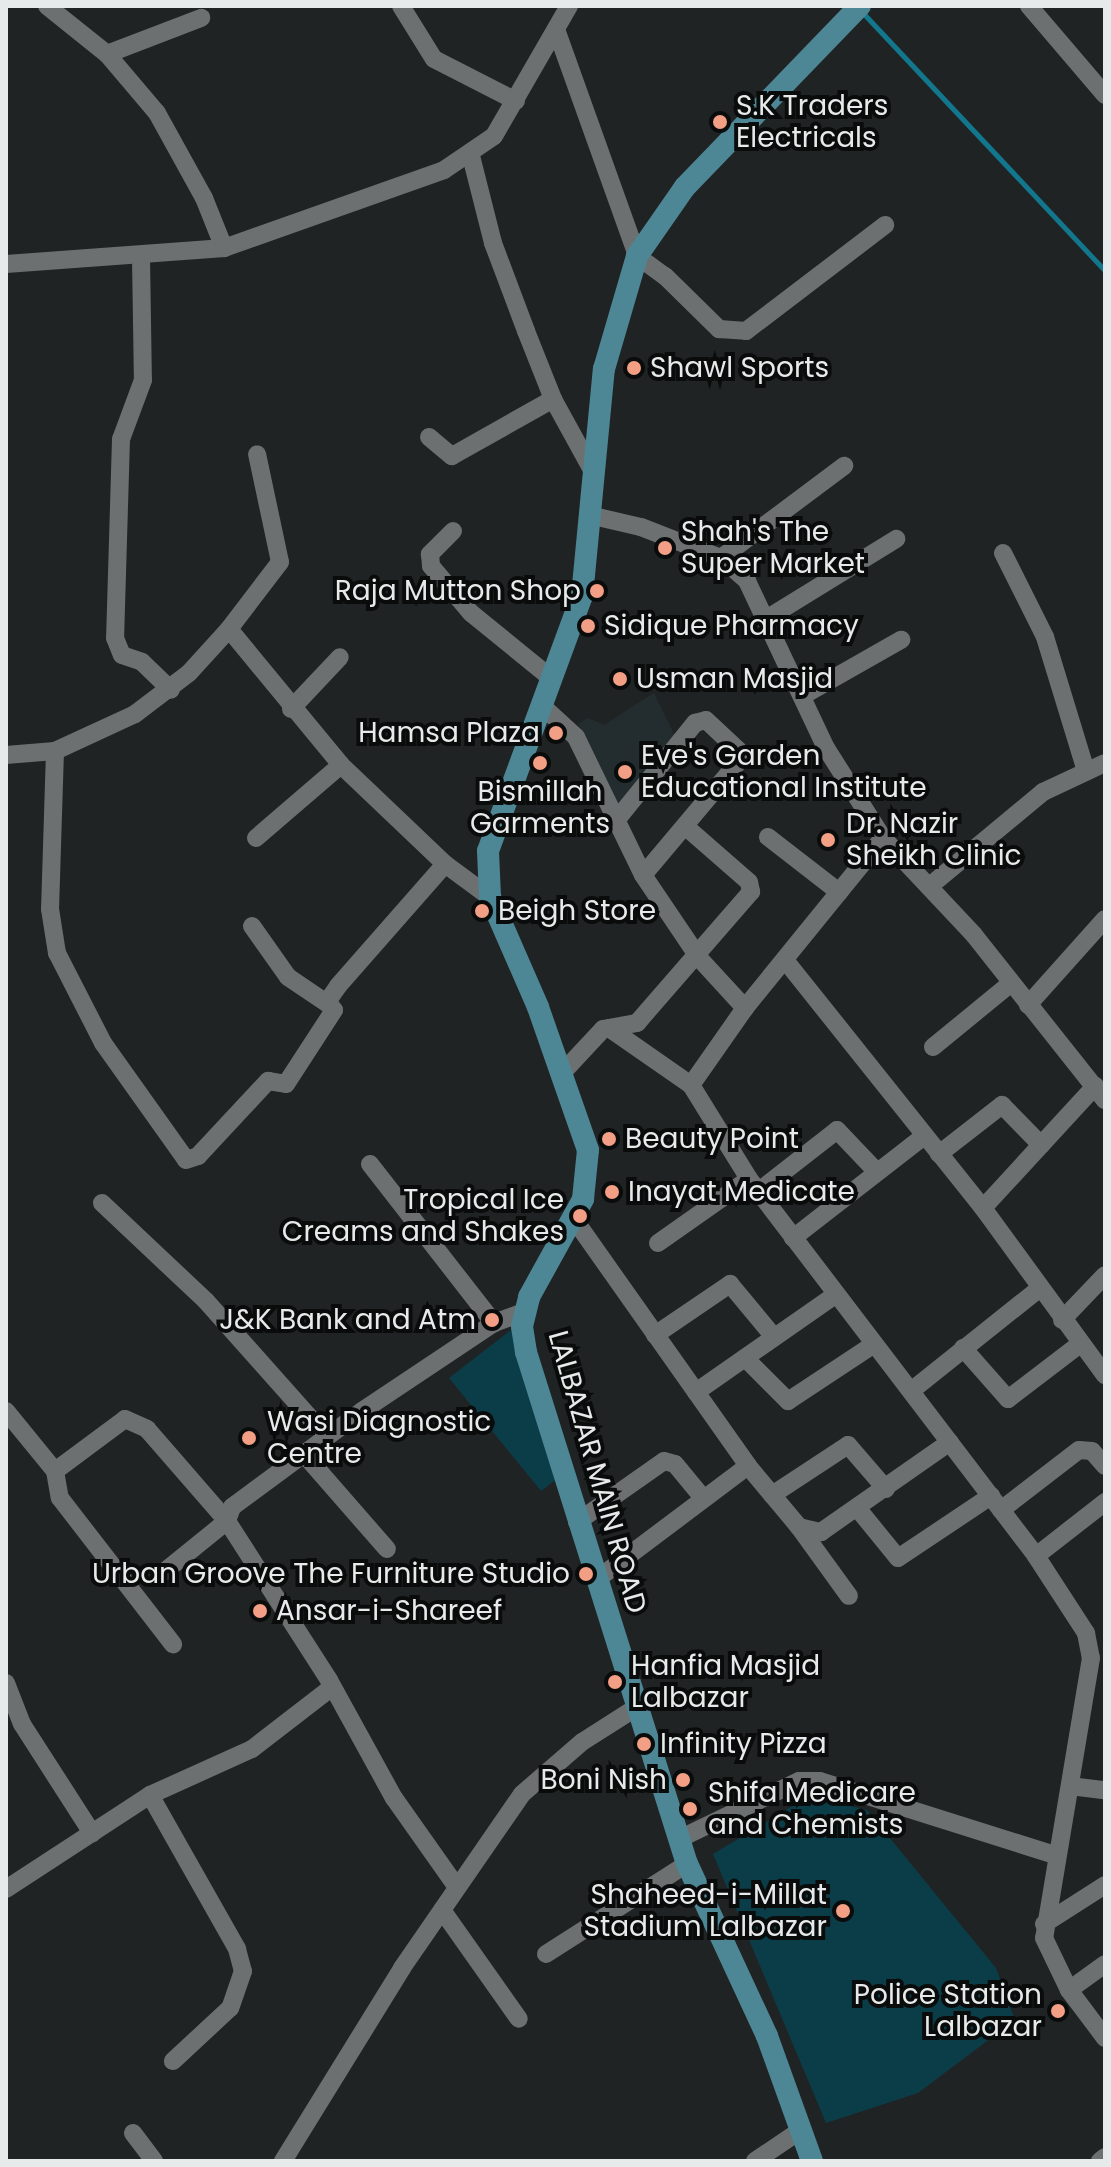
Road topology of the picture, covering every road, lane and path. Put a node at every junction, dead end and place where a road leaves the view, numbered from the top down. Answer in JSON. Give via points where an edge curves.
{"nodes":[{"id":1,"x":47,"y":6,"type":"edge"},
{"id":2,"x":401,"y":6,"type":"edge"},
{"id":3,"x":569,"y":6,"type":"edge"},
{"id":4,"x":860,"y":6,"type":"edge"},
{"id":5,"x":1029,"y":6,"type":"edge"},
{"id":6,"x":201,"y":18,"type":"dead end"},
{"id":7,"x":557,"y":32,"type":"junction"},
{"id":8,"x":107,"y":54,"type":"junction"},
{"id":9,"x":1105,"y":95,"type":"edge"},
{"id":10,"x":516,"y":101,"type":"junction"},
{"id":11,"x":471,"y":156,"type":"junction"},
{"id":12,"x":885,"y":225,"type":"dead end"},
{"id":13,"x":224,"y":248,"type":"junction"},
{"id":14,"x":637,"y":256,"type":"junction"},
{"id":15,"x":141,"y":258,"type":"junction"},
{"id":16,"x":6,"y":264,"type":"edge"},
{"id":17,"x":553,"y":399,"type":"junction"},
{"id":18,"x":429,"y":437,"type":"dead end"},
{"id":19,"x":257,"y":454,"type":"dead end"},
{"id":20,"x":844,"y":466,"type":"dead end"},
{"id":21,"x":591,"y":468,"type":"junction"},
{"id":22,"x":589,"y":515,"type":"junction"},
{"id":23,"x":453,"y":531,"type":"dead end"},
{"id":24,"x":896,"y":539,"type":"dead end"},
{"id":25,"x":1003,"y":553,"type":"dead end"},
{"id":26,"x":721,"y":558,"type":"junction"},
{"id":27,"x":766,"y":619,"type":"junction"},
{"id":28,"x":229,"y":629,"type":"junction"},
{"id":29,"x":901,"y":640,"type":"dead end"},
{"id":30,"x":340,"y":657,"type":"dead end"},
{"id":31,"x":551,"y":678,"type":"junction"},
{"id":32,"x":171,"y":690,"type":"junction"},
{"id":33,"x":804,"y":695,"type":"junction"},
{"id":34,"x":541,"y":705,"type":"junction"},
{"id":35,"x":291,"y":709,"type":"junction"},
{"id":36,"x":55,"y":751,"type":"junction"},
{"id":37,"x":6,"y":755,"type":"edge"},
{"id":38,"x":341,"y":765,"type":"junction"},
{"id":39,"x":1098,"y":767,"type":"edge"},
{"id":40,"x":614,"y":823,"type":"junction"},
{"id":41,"x":686,"y":827,"type":"junction"},
{"id":42,"x":768,"y":837,"type":"dead end"},
{"id":43,"x":256,"y":838,"type":"dead end"},
{"id":44,"x":883,"y":838,"type":"junction"},
{"id":45,"x":445,"y":864,"type":"junction"},
{"id":46,"x":643,"y":875,"type":"junction"},
{"id":47,"x":931,"y":885,"type":"junction"},
{"id":48,"x":839,"y":892,"type":"junction"},
{"id":49,"x":490,"y":897,"type":"junction"},
{"id":50,"x":1105,"y":919,"type":"edge"},
{"id":51,"x":252,"y":926,"type":"dead end"},
{"id":52,"x":699,"y":958,"type":"junction"},
{"id":53,"x":785,"y":960,"type":"junction"},
{"id":54,"x":1010,"y":984,"type":"junction"},
{"id":55,"x":328,"y":1004,"type":"junction"},
{"id":56,"x":1028,"y":1005,"type":"junction"},
{"id":57,"x":745,"y":1008,"type":"junction"},
{"id":58,"x":609,"y":1028,"type":"junction"},
{"id":59,"x":933,"y":1047,"type":"dead end"},
{"id":60,"x":562,"y":1073,"type":"junction"},
{"id":61,"x":691,"y":1085,"type":"junction"},
{"id":62,"x":1100,"y":1093,"type":"edge"},
{"id":63,"x":924,"y":1136,"type":"junction"},
{"id":64,"x":1041,"y":1145,"type":"junction"},
{"id":65,"x":939,"y":1154,"type":"junction"},
{"id":66,"x":370,"y":1164,"type":"dead end"},
{"id":67,"x":877,"y":1172,"type":"junction"},
{"id":68,"x":754,"y":1185,"type":"junction"},
{"id":69,"x":102,"y":1203,"type":"dead end"},
{"id":70,"x":983,"y":1208,"type":"junction"},
{"id":71,"x":574,"y":1219,"type":"junction"},
{"id":72,"x":793,"y":1238,"type":"junction"},
{"id":73,"x":658,"y":1243,"type":"dead end"},
{"id":74,"x":1105,"y":1275,"type":"edge"},
{"id":75,"x":1039,"y":1289,"type":"junction"},
{"id":76,"x":835,"y":1295,"type":"junction"},
{"id":77,"x":524,"y":1312,"type":"junction"},
{"id":78,"x":1062,"y":1320,"type":"junction"},
{"id":79,"x":494,"y":1323,"type":"junction"},
{"id":80,"x":655,"y":1335,"type":"junction"},
{"id":81,"x":774,"y":1337,"type":"junction"},
{"id":82,"x":874,"y":1344,"type":"junction"},
{"id":83,"x":1080,"y":1344,"type":"junction"},
{"id":84,"x":963,"y":1348,"type":"junction"},
{"id":85,"x":745,"y":1358,"type":"junction"},
{"id":86,"x":1103,"y":1368,"type":"edge"},
{"id":87,"x":911,"y":1391,"type":"junction"},
{"id":88,"x":696,"y":1392,"type":"junction"},
{"id":89,"x":6,"y":1411,"type":"edge"},
{"id":90,"x":327,"y":1437,"type":"junction"},
{"id":91,"x":950,"y":1442,"type":"junction"},
{"id":92,"x":304,"y":1454,"type":"junction"},
{"id":93,"x":748,"y":1466,"type":"junction"},
{"id":94,"x":1105,"y":1466,"type":"edge"},
{"id":95,"x":55,"y":1471,"type":"junction"},
{"id":96,"x":886,"y":1489,"type":"junction"},
{"id":97,"x":772,"y":1495,"type":"junction"},
{"id":98,"x":704,"y":1499,"type":"junction"},
{"id":99,"x":1105,"y":1502,"type":"edge"},
{"id":100,"x":996,"y":1503,"type":"junction"},
{"id":101,"x":858,"y":1509,"type":"junction"},
{"id":102,"x":227,"y":1521,"type":"junction"},
{"id":103,"x":577,"y":1522,"type":"junction"},
{"id":104,"x":799,"y":1527,"type":"junction"},
{"id":105,"x":387,"y":1549,"type":"dead end"},
{"id":106,"x":1036,"y":1556,"type":"junction"},
{"id":107,"x":164,"y":1572,"type":"dead end"},
{"id":108,"x":596,"y":1580,"type":"junction"},
{"id":109,"x":849,"y":1596,"type":"dead end"},
{"id":110,"x":173,"y":1644,"type":"dead end"},
{"id":111,"x":1098,"y":1656,"type":"edge"},
{"id":112,"x":6,"y":1683,"type":"edge"},
{"id":113,"x":331,"y":1688,"type":"junction"},
{"id":114,"x":637,"y":1707,"type":"junction"},
{"id":115,"x":1070,"y":1786,"type":"junction"},
{"id":116,"x":1105,"y":1790,"type":"edge"},
{"id":117,"x":150,"y":1795,"type":"junction"},
{"id":118,"x":92,"y":1833,"type":"junction"},
{"id":119,"x":679,"y":1839,"type":"junction"},
{"id":120,"x":1054,"y":1855,"type":"junction"},
{"id":121,"x":687,"y":1864,"type":"junction"},
{"id":122,"x":1105,"y":1885,"type":"edge"},
{"id":123,"x":456,"y":1886,"type":"junction"},
{"id":124,"x":6,"y":1889,"type":"edge"},
{"id":125,"x":442,"y":1910,"type":"junction"},
{"id":126,"x":1044,"y":1924,"type":"junction"},
{"id":127,"x":546,"y":1954,"type":"dead end"},
{"id":128,"x":1105,"y":1964,"type":"edge"},
{"id":129,"x":1069,"y":1990,"type":"junction"},
{"id":130,"x":519,"y":2019,"type":"dead end"},
{"id":131,"x":1105,"y":2038,"type":"edge"},
{"id":132,"x":173,"y":2061,"type":"dead end"},
{"id":133,"x":801,"y":2130,"type":"junction"},
{"id":134,"x":133,"y":2133,"type":"dead end"},
{"id":135,"x":154,"y":2161,"type":"edge"},
{"id":136,"x":283,"y":2161,"type":"edge"},
{"id":137,"x":755,"y":2161,"type":"edge"},
{"id":138,"x":812,"y":2161,"type":"edge"}],
"edges":[{"from":1,"to":8,"type":"street"},
{"from":2,"to":10,"type":"street","via":[[434,59]]},
{"from":3,"to":7,"type":"street"},
{"from":4,"to":14,"type":"main road","name":"LALBAZAR MAIN ROAD","via":[[685,187]]},
{"from":5,"to":9,"type":"street"},
{"from":6,"to":8,"type":"street"},
{"from":7,"to":10,"type":"street"},
{"from":7,"to":14,"type":"street"},
{"from":8,"to":13,"type":"street","via":[[172,136]]},
{"from":10,"to":11,"type":"street","via":[[494,136]]},
{"from":11,"to":13,"type":"street","via":[[407,185]]},
{"from":11,"to":17,"type":"street","via":[[493,243]]},
{"from":12,"to":14,"type":"street","via":[[765,318],[730,334]]},
{"from":13,"to":15,"type":"street"},
{"from":14,"to":21,"type":"main road","name":"LALBAZAR MAIN ROAD","via":[[604,369]]},
{"from":15,"to":16,"type":"street"},
{"from":15,"to":32,"type":"street","via":[[143,380],[121,439],[115,638],[122,655],[142,662]]},
{"from":17,"to":18,"type":"street","via":[[452,456]]},
{"from":17,"to":21,"type":"street"},
{"from":19,"to":28,"type":"street","via":[[280,562]]},
{"from":20,"to":26,"type":"street"},
{"from":21,"to":22,"type":"main road","name":"LALBAZAR MAIN ROAD"},
{"from":22,"to":26,"type":"street","via":[[641,527]]},
{"from":22,"to":31,"type":"main road","name":"LALBAZAR MAIN ROAD","via":[[582,596]]},
{"from":23,"to":31,"type":"street","via":[[430,554],[431,566],[471,613]]},
{"from":24,"to":27,"type":"street"},
{"from":25,"to":39,"type":"street","via":[[1045,637]]},
{"from":26,"to":27,"type":"street","via":[[747,581]]},
{"from":27,"to":33,"type":"street"},
{"from":28,"to":32,"type":"street"},
{"from":28,"to":35,"type":"street"},
{"from":29,"to":33,"type":"street"},
{"from":30,"to":35,"type":"street"},
{"from":31,"to":34,"type":"main road","name":"LALBAZAR MAIN ROAD"},
{"from":32,"to":36,"type":"street","via":[[101,733]]},
{"from":33,"to":44,"type":"street","via":[[826,748]]},
{"from":34,"to":40,"type":"street","via":[[576,737]]},
{"from":34,"to":49,"type":"main road","name":"LALBAZAR MAIN ROAD","via":[[495,820],[488,851]]},
{"from":35,"to":38,"type":"street"},
{"from":36,"to":37,"type":"street"},
{"from":36,"to":55,"type":"street","via":[[50,909],[57,953],[103,1043],[186,1160],[198,1156],[268,1081],[286,1084],[334,1010]]},
{"from":38,"to":43,"type":"street"},
{"from":38,"to":45,"type":"street"},
{"from":39,"to":47,"type":"street","via":[[1043,792]]},
{"from":40,"to":41,"type":"street","via":[[695,723],[706,720],[738,750],[740,760]]},
{"from":40,"to":46,"type":"street"},
{"from":41,"to":46,"type":"street"},
{"from":41,"to":52,"type":"street","via":[[752,886]]},
{"from":42,"to":48,"type":"street"},
{"from":44,"to":47,"type":"street"},
{"from":44,"to":48,"type":"street"},
{"from":45,"to":49,"type":"street"},
{"from":45,"to":55,"type":"street"},
{"from":46,"to":52,"type":"street"},
{"from":47,"to":54,"type":"street"},
{"from":48,"to":53,"type":"street"},
{"from":49,"to":60,"type":"main road","name":"LALBAZAR MAIN ROAD"},
{"from":50,"to":56,"type":"street"},
{"from":51,"to":55,"type":"street","via":[[288,977]]},
{"from":52,"to":57,"type":"street"},
{"from":52,"to":58,"type":"street","via":[[637,1023]]},
{"from":53,"to":57,"type":"street"},
{"from":53,"to":63,"type":"street"},
{"from":54,"to":56,"type":"street"},
{"from":54,"to":59,"type":"street"},
{"from":56,"to":62,"type":"street"},
{"from":57,"to":61,"type":"street"},
{"from":58,"to":60,"type":"street"},
{"from":58,"to":61,"type":"street"},
{"from":60,"to":71,"type":"main road","name":"LALBAZAR MAIN ROAD","via":[[588,1150],[587,1181]]},
{"from":61,"to":68,"type":"street"},
{"from":62,"to":64,"type":"street"},
{"from":63,"to":65,"type":"street"},
{"from":63,"to":67,"type":"street"},
{"from":64,"to":65,"type":"street","via":[[1002,1105]]},
{"from":64,"to":70,"type":"street"},
{"from":65,"to":70,"type":"street"},
{"from":66,"to":79,"type":"street"},
{"from":67,"to":68,"type":"street","via":[[837,1130]]},
{"from":67,"to":72,"type":"street"},
{"from":68,"to":72,"type":"street"},
{"from":68,"to":73,"type":"street"},
{"from":69,"to":90,"type":"street","via":[[206,1301]]},
{"from":70,"to":75,"type":"street"},
{"from":71,"to":77,"type":"main road","name":"LALBAZAR MAIN ROAD"},
{"from":71,"to":80,"type":"street"},
{"from":72,"to":76,"type":"street"},
{"from":74,"to":78,"type":"street"},
{"from":75,"to":78,"type":"street"},
{"from":75,"to":84,"type":"street"},
{"from":76,"to":81,"type":"street"},
{"from":76,"to":82,"type":"street"},
{"from":77,"to":79,"type":"street"},
{"from":77,"to":103,"type":"main road","name":"LALBAZAR MAIN ROAD","via":[[526,1352]]},
{"from":78,"to":83,"type":"street"},
{"from":79,"to":90,"type":"street"},
{"from":80,"to":81,"type":"street","via":[[730,1284]]},
{"from":80,"to":88,"type":"street"},
{"from":81,"to":85,"type":"street"},
{"from":82,"to":85,"type":"street","via":[[788,1401]]},
{"from":82,"to":87,"type":"street"},
{"from":83,"to":84,"type":"street","via":[[1008,1399]]},
{"from":83,"to":86,"type":"street"},
{"from":84,"to":87,"type":"street"},
{"from":85,"to":88,"type":"street"},
{"from":87,"to":91,"type":"street"},
{"from":88,"to":93,"type":"street"},
{"from":89,"to":95,"type":"street"},
{"from":90,"to":92,"type":"street"},
{"from":91,"to":96,"type":"street"},
{"from":91,"to":100,"type":"street"},
{"from":92,"to":102,"type":"street","via":[[232,1507]]},
{"from":92,"to":105,"type":"street"},
{"from":93,"to":97,"type":"street"},
{"from":93,"to":98,"type":"street"},
{"from":94,"to":100,"type":"street","via":[[1092,1451],[1079,1450]]},
{"from":95,"to":102,"type":"street","via":[[118,1423],[134,1419]]},
{"from":95,"to":110,"type":"street","via":[[60,1498]]},
{"from":96,"to":97,"type":"street","via":[[848,1445]]},
{"from":96,"to":101,"type":"street"},
{"from":97,"to":104,"type":"street"},
{"from":98,"to":103,"type":"street","via":[[675,1464],[664,1461]]},
{"from":98,"to":108,"type":"street"},
{"from":99,"to":106,"type":"street"},
{"from":100,"to":101,"type":"street","via":[[898,1558]]},
{"from":100,"to":106,"type":"street"},
{"from":101,"to":104,"type":"street","via":[[821,1532]]},
{"from":102,"to":107,"type":"street"},
{"from":102,"to":113,"type":"street"},
{"from":103,"to":108,"type":"main road","name":"LALBAZAR MAIN ROAD"},
{"from":104,"to":109,"type":"street"},
{"from":106,"to":111,"type":"street"},
{"from":108,"to":114,"type":"main road","name":"LALBAZAR MAIN ROAD"},
{"from":111,"to":115,"type":"street"},
{"from":112,"to":118,"type":"street","via":[[22,1724]]},
{"from":113,"to":117,"type":"street","via":[[243,1754]]},
{"from":113,"to":123,"type":"street","via":[[394,1798]]},
{"from":114,"to":119,"type":"main road","name":"LALBAZAR MAIN ROAD"},
{"from":114,"to":123,"type":"street","via":[[582,1742],[522,1794]]},
{"from":115,"to":116,"type":"street"},
{"from":115,"to":120,"type":"street"},
{"from":117,"to":118,"type":"street"},
{"from":117,"to":132,"type":"street","via":[[237,1949],[243,1971],[230,2008]]},
{"from":118,"to":124,"type":"street"},
{"from":119,"to":120,"type":"street","via":[[799,1781],[820,1781]]},
{"from":119,"to":121,"type":"main road","name":"LALBAZAR MAIN ROAD"},
{"from":120,"to":126,"type":"street"},
{"from":121,"to":127,"type":"street"},
{"from":121,"to":133,"type":"main road","name":"LALBAZAR MAIN ROAD","via":[[767,2036]]},
{"from":122,"to":126,"type":"street"},
{"from":123,"to":125,"type":"street"},
{"from":125,"to":130,"type":"street"},
{"from":125,"to":136,"type":"street"},
{"from":126,"to":129,"type":"street","via":[[1050,1956]]},
{"from":128,"to":129,"type":"street"},
{"from":129,"to":131,"type":"street"},
{"from":133,"to":137,"type":"street"},
{"from":133,"to":138,"type":"main road","name":"LALBAZAR MAIN ROAD"},
{"from":134,"to":135,"type":"street"}]}
